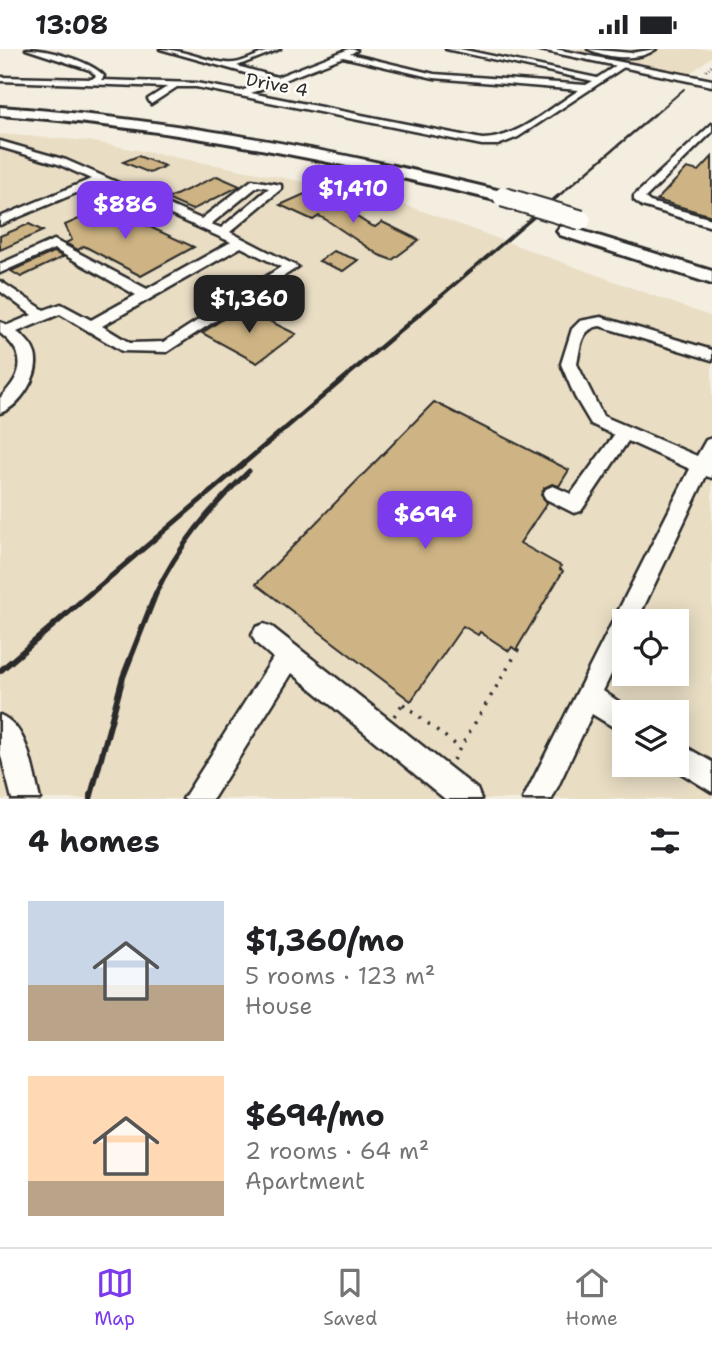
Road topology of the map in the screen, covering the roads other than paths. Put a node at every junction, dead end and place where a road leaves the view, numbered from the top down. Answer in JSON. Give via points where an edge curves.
{"nodes":[{"id":1,"x":30,"y":49,"type":"edge"},
{"id":2,"x":164,"y":49,"type":"edge"},
{"id":3,"x":276,"y":49,"type":"edge"},
{"id":4,"x":355,"y":49,"type":"edge"},
{"id":5,"x":450,"y":49,"type":"edge"},
{"id":6,"x":541,"y":49,"type":"edge"},
{"id":7,"x":592,"y":49,"type":"edge"},
{"id":8,"x":652,"y":49,"type":"edge"},
{"id":9,"x":341,"y":54,"type":"junction"},
{"id":10,"x":623,"y":65,"type":"junction"},
{"id":11,"x":229,"y":67,"type":"junction"},
{"id":12,"x":0,"y":79,"type":"edge"},
{"id":13,"x":244,"y":79,"type":"junction"},
{"id":14,"x":275,"y":79,"type":"junction"},
{"id":15,"x":600,"y":80,"type":"junction"},
{"id":16,"x":93,"y":83,"type":"junction"},
{"id":17,"x":712,"y":83,"type":"edge"},
{"id":18,"x":176,"y":84,"type":"junction"},
{"id":19,"x":588,"y":88,"type":"junction"},
{"id":20,"x":226,"y":91,"type":"junction"},
{"id":21,"x":242,"y":94,"type":"junction"},
{"id":22,"x":150,"y":101,"type":"dead end"},
{"id":23,"x":0,"y":111,"type":"edge"},
{"id":24,"x":0,"y":120,"type":"edge"},
{"id":25,"x":712,"y":127,"type":"edge"},
{"id":26,"x":0,"y":144,"type":"edge"},
{"id":27,"x":100,"y":179,"type":"junction"},
{"id":28,"x":496,"y":203,"type":"junction"},
{"id":29,"x":0,"y":221,"type":"edge"},
{"id":30,"x":712,"y":223,"type":"edge"},
{"id":31,"x":203,"y":224,"type":"junction"},
{"id":32,"x":574,"y":225,"type":"junction"},
{"id":33,"x":222,"y":233,"type":"junction"},
{"id":34,"x":241,"y":242,"type":"junction"},
{"id":35,"x":712,"y":261,"type":"edge"},
{"id":36,"x":0,"y":269,"type":"edge"},
{"id":37,"x":712,"y":278,"type":"edge"},
{"id":38,"x":0,"y":285,"type":"edge"},
{"id":39,"x":146,"y":295,"type":"junction"},
{"id":40,"x":43,"y":315,"type":"junction"},
{"id":41,"x":91,"y":326,"type":"junction"},
{"id":42,"x":6,"y":336,"type":"edge"},
{"id":43,"x":712,"y":355,"type":"edge"},
{"id":44,"x":0,"y":407,"type":"edge"},
{"id":45,"x":625,"y":432,"type":"junction"},
{"id":46,"x":712,"y":445,"type":"edge"},
{"id":47,"x":707,"y":469,"type":"edge"},
{"id":48,"x":553,"y":493,"type":"dead end"},
{"id":49,"x":264,"y":635,"type":"dead end"},
{"id":50,"x":289,"y":655,"type":"junction"},
{"id":51,"x":588,"y":696,"type":"junction"},
{"id":52,"x":612,"y":712,"type":"edge"},
{"id":53,"x":0,"y":728,"type":"edge"},
{"id":54,"x":689,"y":763,"type":"edge"},
{"id":55,"x":712,"y":778,"type":"edge"},
{"id":56,"x":26,"y":799,"type":"edge"},
{"id":57,"x":197,"y":799,"type":"edge"},
{"id":58,"x":467,"y":799,"type":"edge"},
{"id":59,"x":537,"y":799,"type":"edge"}],
"edges":[{"from":1,"to":16,"type":"street","via":[[93,68],[100,76]]},
{"from":2,"to":11,"type":"street"},
{"from":3,"to":11,"type":"street"},
{"from":4,"to":9,"type":"street"},
{"from":5,"to":15,"type":"street"},
{"from":6,"to":10,"type":"main road"},
{"from":7,"to":8,"type":"street","via":[[634,56]]},
{"from":9,"to":14,"type":"street"},
{"from":9,"to":19,"type":"street","via":[[434,76]]},
{"from":10,"to":15,"type":"street"},
{"from":10,"to":17,"type":"main road"},
{"from":11,"to":13,"type":"street"},
{"from":12,"to":16,"type":"street","name":"Drive 4"},
{"from":13,"to":14,"type":"street"},
{"from":13,"to":20,"type":"street"},
{"from":14,"to":21,"type":"street"},
{"from":15,"to":19,"type":"street"},
{"from":16,"to":18,"type":"street","name":"Drive 4"},
{"from":18,"to":20,"type":"street","name":"Drive 4"},
{"from":18,"to":22,"type":"street"},
{"from":19,"to":21,"type":"street","name":"Drive 4","via":[[498,142]]},
{"from":20,"to":21,"type":"street","name":"Drive 4"},
{"from":23,"to":28,"type":"highway","via":[[225,135],[335,155]]},
{"from":24,"to":28,"type":"highway","via":[[110,130],[261,153]]},
{"from":25,"to":30,"type":"street","via":[[638,198]]},
{"from":26,"to":27,"type":"street"},
{"from":27,"to":29,"type":"street"},
{"from":27,"to":31,"type":"street"},
{"from":28,"to":32,"type":"highway"},
{"from":31,"to":33,"type":"street"},
{"from":31,"to":33,"type":"street","via":[[256,182],[277,187]]},
{"from":32,"to":35,"type":"highway"},
{"from":32,"to":37,"type":"highway"},
{"from":33,"to":34,"type":"street"},
{"from":34,"to":39,"type":"street"},
{"from":34,"to":41,"type":"street","via":[[291,267],[167,347],[127,348]]},
{"from":36,"to":39,"type":"street","via":[[54,244]]},
{"from":38,"to":40,"type":"street"},
{"from":39,"to":41,"type":"street"},
{"from":40,"to":41,"type":"street","via":[[61,308]]},
{"from":40,"to":42,"type":"street"},
{"from":42,"to":44,"type":"street","via":[[27,355],[26,375]]},
{"from":43,"to":45,"type":"street","via":[[601,321],[585,324],[577,332],[569,364],[597,420]]},
{"from":45,"to":47,"type":"street"},
{"from":45,"to":48,"type":"street","via":[[574,505]]},
{"from":46,"to":47,"type":"street"},
{"from":47,"to":51,"type":"street"},
{"from":49,"to":50,"type":"street"},
{"from":50,"to":57,"type":"street"},
{"from":50,"to":58,"type":"street"},
{"from":51,"to":52,"type":"street"},
{"from":51,"to":59,"type":"street"},
{"from":53,"to":56,"type":"street","via":[[15,751]]},
{"from":54,"to":55,"type":"street"}]}
